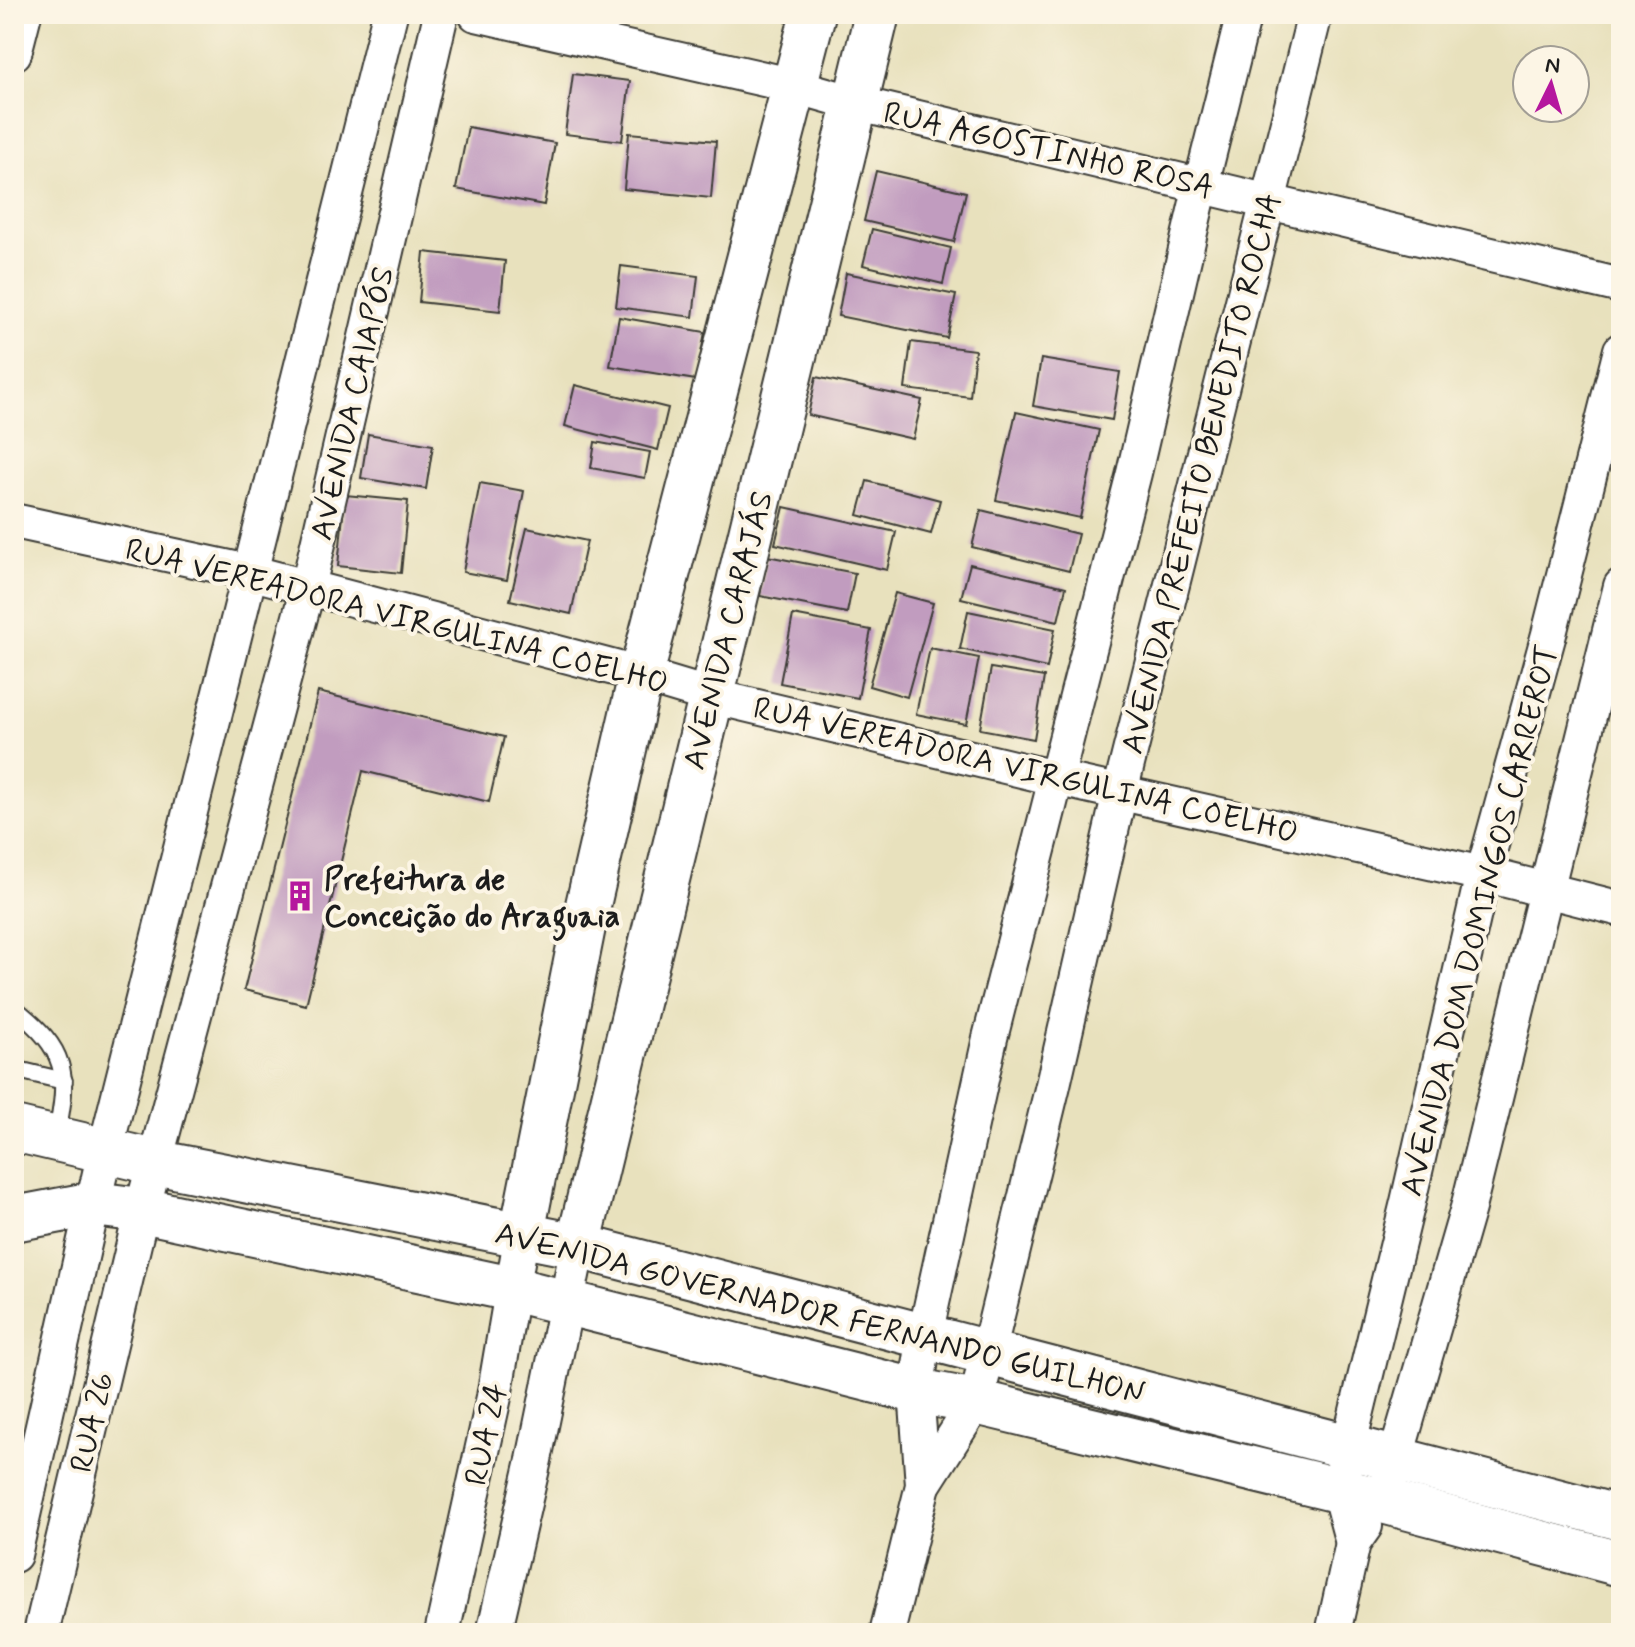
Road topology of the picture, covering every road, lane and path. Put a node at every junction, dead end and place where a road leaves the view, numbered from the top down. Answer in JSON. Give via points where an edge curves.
{"nodes":[{"id":1,"x":24,"y":14,"type":"edge"},
{"id":2,"x":390,"y":14,"type":"edge"},
{"id":3,"x":441,"y":14,"type":"edge"},
{"id":4,"x":476,"y":14,"type":"edge"},
{"id":5,"x":813,"y":14,"type":"edge"},
{"id":6,"x":877,"y":14,"type":"edge"},
{"id":7,"x":1244,"y":14,"type":"edge"},
{"id":8,"x":1315,"y":14,"type":"edge"},
{"id":9,"x":14,"y":53,"type":"edge"},
{"id":10,"x":795,"y":86,"type":"junction"},
{"id":11,"x":855,"y":103,"type":"junction"},
{"id":12,"x":1201,"y":185,"type":"junction"},
{"id":13,"x":1268,"y":202,"type":"junction"},
{"id":14,"x":1621,"y":286,"type":"edge"},
{"id":15,"x":1621,"y":350,"type":"edge"},
{"id":16,"x":14,"y":521,"type":"edge"},
{"id":17,"x":249,"y":572,"type":"junction"},
{"id":18,"x":1621,"y":586,"type":"edge"},
{"id":19,"x":308,"y":587,"type":"junction"},
{"id":20,"x":641,"y":675,"type":"junction"},
{"id":21,"x":711,"y":696,"type":"junction"},
{"id":22,"x":1055,"y":778,"type":"junction"},
{"id":23,"x":1120,"y":792,"type":"junction"},
{"id":24,"x":1483,"y":874,"type":"junction"},
{"id":25,"x":1544,"y":891,"type":"junction"},
{"id":26,"x":1621,"y":909,"type":"edge"},
{"id":27,"x":14,"y":1008,"type":"edge"},
{"id":28,"x":14,"y":1069,"type":"edge"},
{"id":29,"x":64,"y":1081,"type":"junction"},
{"id":30,"x":35,"y":1134,"type":"edge"},
{"id":31,"x":105,"y":1151,"type":"junction"},
{"id":32,"x":154,"y":1162,"type":"junction"},
{"id":33,"x":93,"y":1204,"type":"junction"},
{"id":34,"x":142,"y":1210,"type":"junction"},
{"id":35,"x":14,"y":1219,"type":"edge"},
{"id":36,"x":522,"y":1233,"type":"junction"},
{"id":37,"x":578,"y":1246,"type":"junction"},
{"id":38,"x":512,"y":1289,"type":"junction"},
{"id":39,"x":566,"y":1303,"type":"junction"},
{"id":40,"x":925,"y":1335,"type":"junction"},
{"id":41,"x":988,"y":1353,"type":"junction"},
{"id":42,"x":916,"y":1391,"type":"junction"},
{"id":43,"x":976,"y":1402,"type":"junction"},
{"id":44,"x":1348,"y":1448,"type":"junction"},
{"id":45,"x":1389,"y":1481,"type":"junction"},
{"id":46,"x":923,"y":1485,"type":"junction"},
{"id":47,"x":1339,"y":1491,"type":"junction"},
{"id":48,"x":1621,"y":1518,"type":"edge"},
{"id":49,"x":1353,"y":1543,"type":"junction"},
{"id":50,"x":14,"y":1555,"type":"edge"},
{"id":51,"x":1621,"y":1564,"type":"edge"},
{"id":52,"x":41,"y":1633,"type":"edge"},
{"id":53,"x":442,"y":1633,"type":"edge"},
{"id":54,"x":494,"y":1633,"type":"edge"},
{"id":55,"x":887,"y":1633,"type":"edge"},
{"id":56,"x":1333,"y":1633,"type":"edge"}],
"edges":[{"from":1,"to":9,"type":"street"},
{"from":2,"to":17,"type":"street","name":"AVENIDA CAIAPÓS"},
{"from":3,"to":19,"type":"street","name":"AVENIDA CAIAPÓS"},
{"from":4,"to":10,"type":"street","name":"RUA AGOSTINHO ROSA"},
{"from":5,"to":10,"type":"street"},
{"from":6,"to":11,"type":"street","name":"AVENIDA CARAJÁS"},
{"from":7,"to":12,"type":"street","name":"AVENIDA PREFEITO BENEDITO ROCHA"},
{"from":8,"to":13,"type":"street","name":"AVENIDA PREFEITO BENEDITO ROCHA"},
{"from":10,"to":11,"type":"street","name":"RUA AGOSTINHO ROSA"},
{"from":10,"to":20,"type":"street"},
{"from":11,"to":12,"type":"street","name":"RUA AGOSTINHO ROSA"},
{"from":11,"to":21,"type":"street","name":"AVENIDA CARAJÁS"},
{"from":12,"to":13,"type":"street","name":"RUA AGOSTINHO ROSA"},
{"from":12,"to":22,"type":"street","name":"AVENIDA PREFEITO BENEDITO ROCHA"},
{"from":13,"to":14,"type":"street","name":"RUA AGOSTINHO ROSA"},
{"from":13,"to":23,"type":"street","name":"AVENIDA PREFEITO BENEDITO ROCHA"},
{"from":15,"to":24,"type":"street","name":"AVENIDA DOM DOMINGOS CARREROT"},
{"from":16,"to":17,"type":"street","name":"RUA VEREADORA VIRGULINA COELHO"},
{"from":17,"to":19,"type":"street","name":"RUA VEREADORA VIRGULINA COELHO"},
{"from":17,"to":31,"type":"street","name":"AVENIDA CAIAPÓS"},
{"from":18,"to":25,"type":"street","name":"AVENIDA DOM DOMINGOS CARREROT"},
{"from":19,"to":20,"type":"street","name":"RUA VEREADORA VIRGULINA COELHO"},
{"from":19,"to":32,"type":"street","name":"AVENIDA CAIAPÓS"},
{"from":20,"to":21,"type":"street","name":"RUA VEREADORA VIRGULINA COELHO"},
{"from":20,"to":36,"type":"street","via":[[583,927]]},
{"from":21,"to":22,"type":"street","name":"RUA VEREADORA VIRGULINA COELHO"},
{"from":21,"to":37,"type":"street","name":"AVENIDA CARAJÁS"},
{"from":22,"to":23,"type":"street","name":"RUA VEREADORA VIRGULINA COELHO"},
{"from":22,"to":40,"type":"street","name":"AVENIDA PREFEITO BENEDITO ROCHA","via":[[990,1038]]},
{"from":23,"to":24,"type":"street","name":"RUA VEREADORA VIRGULINA COELHO"},
{"from":23,"to":41,"type":"street","name":"AVENIDA PREFEITO BENEDITO ROCHA"},
{"from":24,"to":25,"type":"street","name":"RUA VEREADORA VIRGULINA COELHO"},
{"from":24,"to":44,"type":"street","name":"AVENIDA DOM DOMINGOS CARREROT"},
{"from":25,"to":26,"type":"street","name":"RUA VEREADORA VIRGULINA COELHO"},
{"from":25,"to":45,"type":"street","name":"AVENIDA DOM DOMINGOS CARREROT","via":[[1468,1208]]},
{"from":27,"to":29,"type":"lane","via":[[48,1040]]},
{"from":28,"to":29,"type":"lane"},
{"from":29,"to":30,"type":"lane","via":[[64,1098]]},
{"from":30,"to":31,"type":"street","name":"AVENIDA GOVERNADOR FERNANDO GUILHON"},
{"from":31,"to":32,"type":"street","name":"AVENIDA GOVERNADOR FERNANDO GUILHON"},
{"from":31,"to":33,"type":"street","name":"RUA 26"},
{"from":32,"to":34,"type":"street","name":"AVENIDA CAIAPÓS"},
{"from":32,"to":36,"type":"street","name":"AVENIDA GOVERNADOR FERNANDO GUILHON"},
{"from":33,"to":34,"type":"street","name":"AVENIDA GOVERNADOR FERNANDO GUILHON"},
{"from":33,"to":35,"type":"street","name":"AVENIDA GOVERNADOR FERNANDO GUILHON"},
{"from":33,"to":50,"type":"street","name":"RUA 26"},
{"from":34,"to":38,"type":"street","name":"AVENIDA GOVERNADOR FERNANDO GUILHON"},
{"from":34,"to":52,"type":"street","name":"RUA 26"},
{"from":36,"to":37,"type":"street","name":"AVENIDA GOVERNADOR FERNANDO GUILHON"},
{"from":36,"to":38,"type":"street","name":"RUA 24"},
{"from":37,"to":39,"type":"street","name":"RUA 24"},
{"from":37,"to":40,"type":"street","name":"AVENIDA GOVERNADOR FERNANDO GUILHON"},
{"from":38,"to":39,"type":"street","name":"AVENIDA GOVERNADOR FERNANDO GUILHON"},
{"from":38,"to":53,"type":"street","name":"RUA 24"},
{"from":39,"to":42,"type":"street","name":"AVENIDA GOVERNADOR FERNANDO GUILHON"},
{"from":39,"to":54,"type":"street","name":"RUA 24"},
{"from":40,"to":41,"type":"street","name":"AVENIDA GOVERNADOR FERNANDO GUILHON"},
{"from":40,"to":42,"type":"street","name":"AVENIDA PREFEITO BENEDITO ROCHA"},
{"from":41,"to":43,"type":"street","name":"AVENIDA PREFEITO BENEDITO ROCHA"},
{"from":41,"to":44,"type":"street","name":"AVENIDA GOVERNADOR FERNANDO GUILHON"},
{"from":42,"to":43,"type":"street","name":"AVENIDA GOVERNADOR FERNANDO GUILHON"},
{"from":42,"to":46,"type":"street","name":"AVENIDA PREFEITO BENEDITO ROCHA"},
{"from":43,"to":46,"type":"street","name":"AVENIDA PREFEITO BENEDITO ROCHA"},
{"from":43,"to":47,"type":"street","name":"AVENIDA GOVERNADOR FERNANDO GUILHON"},
{"from":44,"to":45,"type":"street","name":"AVENIDA GOVERNADOR FERNANDO GUILHON"},
{"from":44,"to":47,"type":"street","name":"AVENIDA DOM DOMINGOS CARREROT"},
{"from":45,"to":47,"type":"street","name":"AVENIDA GOVERNADOR FERNANDO GUILHON"},
{"from":45,"to":48,"type":"street","name":"AVENIDA GOVERNADOR FERNANDO GUILHON"},
{"from":45,"to":49,"type":"street","name":"AVENIDA DOM DOMINGOS CARREROT"},
{"from":45,"to":51,"type":"street","name":"AVENIDA GOVERNADOR FERNANDO GUILHON"},
{"from":46,"to":55,"type":"street"},
{"from":47,"to":49,"type":"street"},
{"from":49,"to":56,"type":"street"}]}
